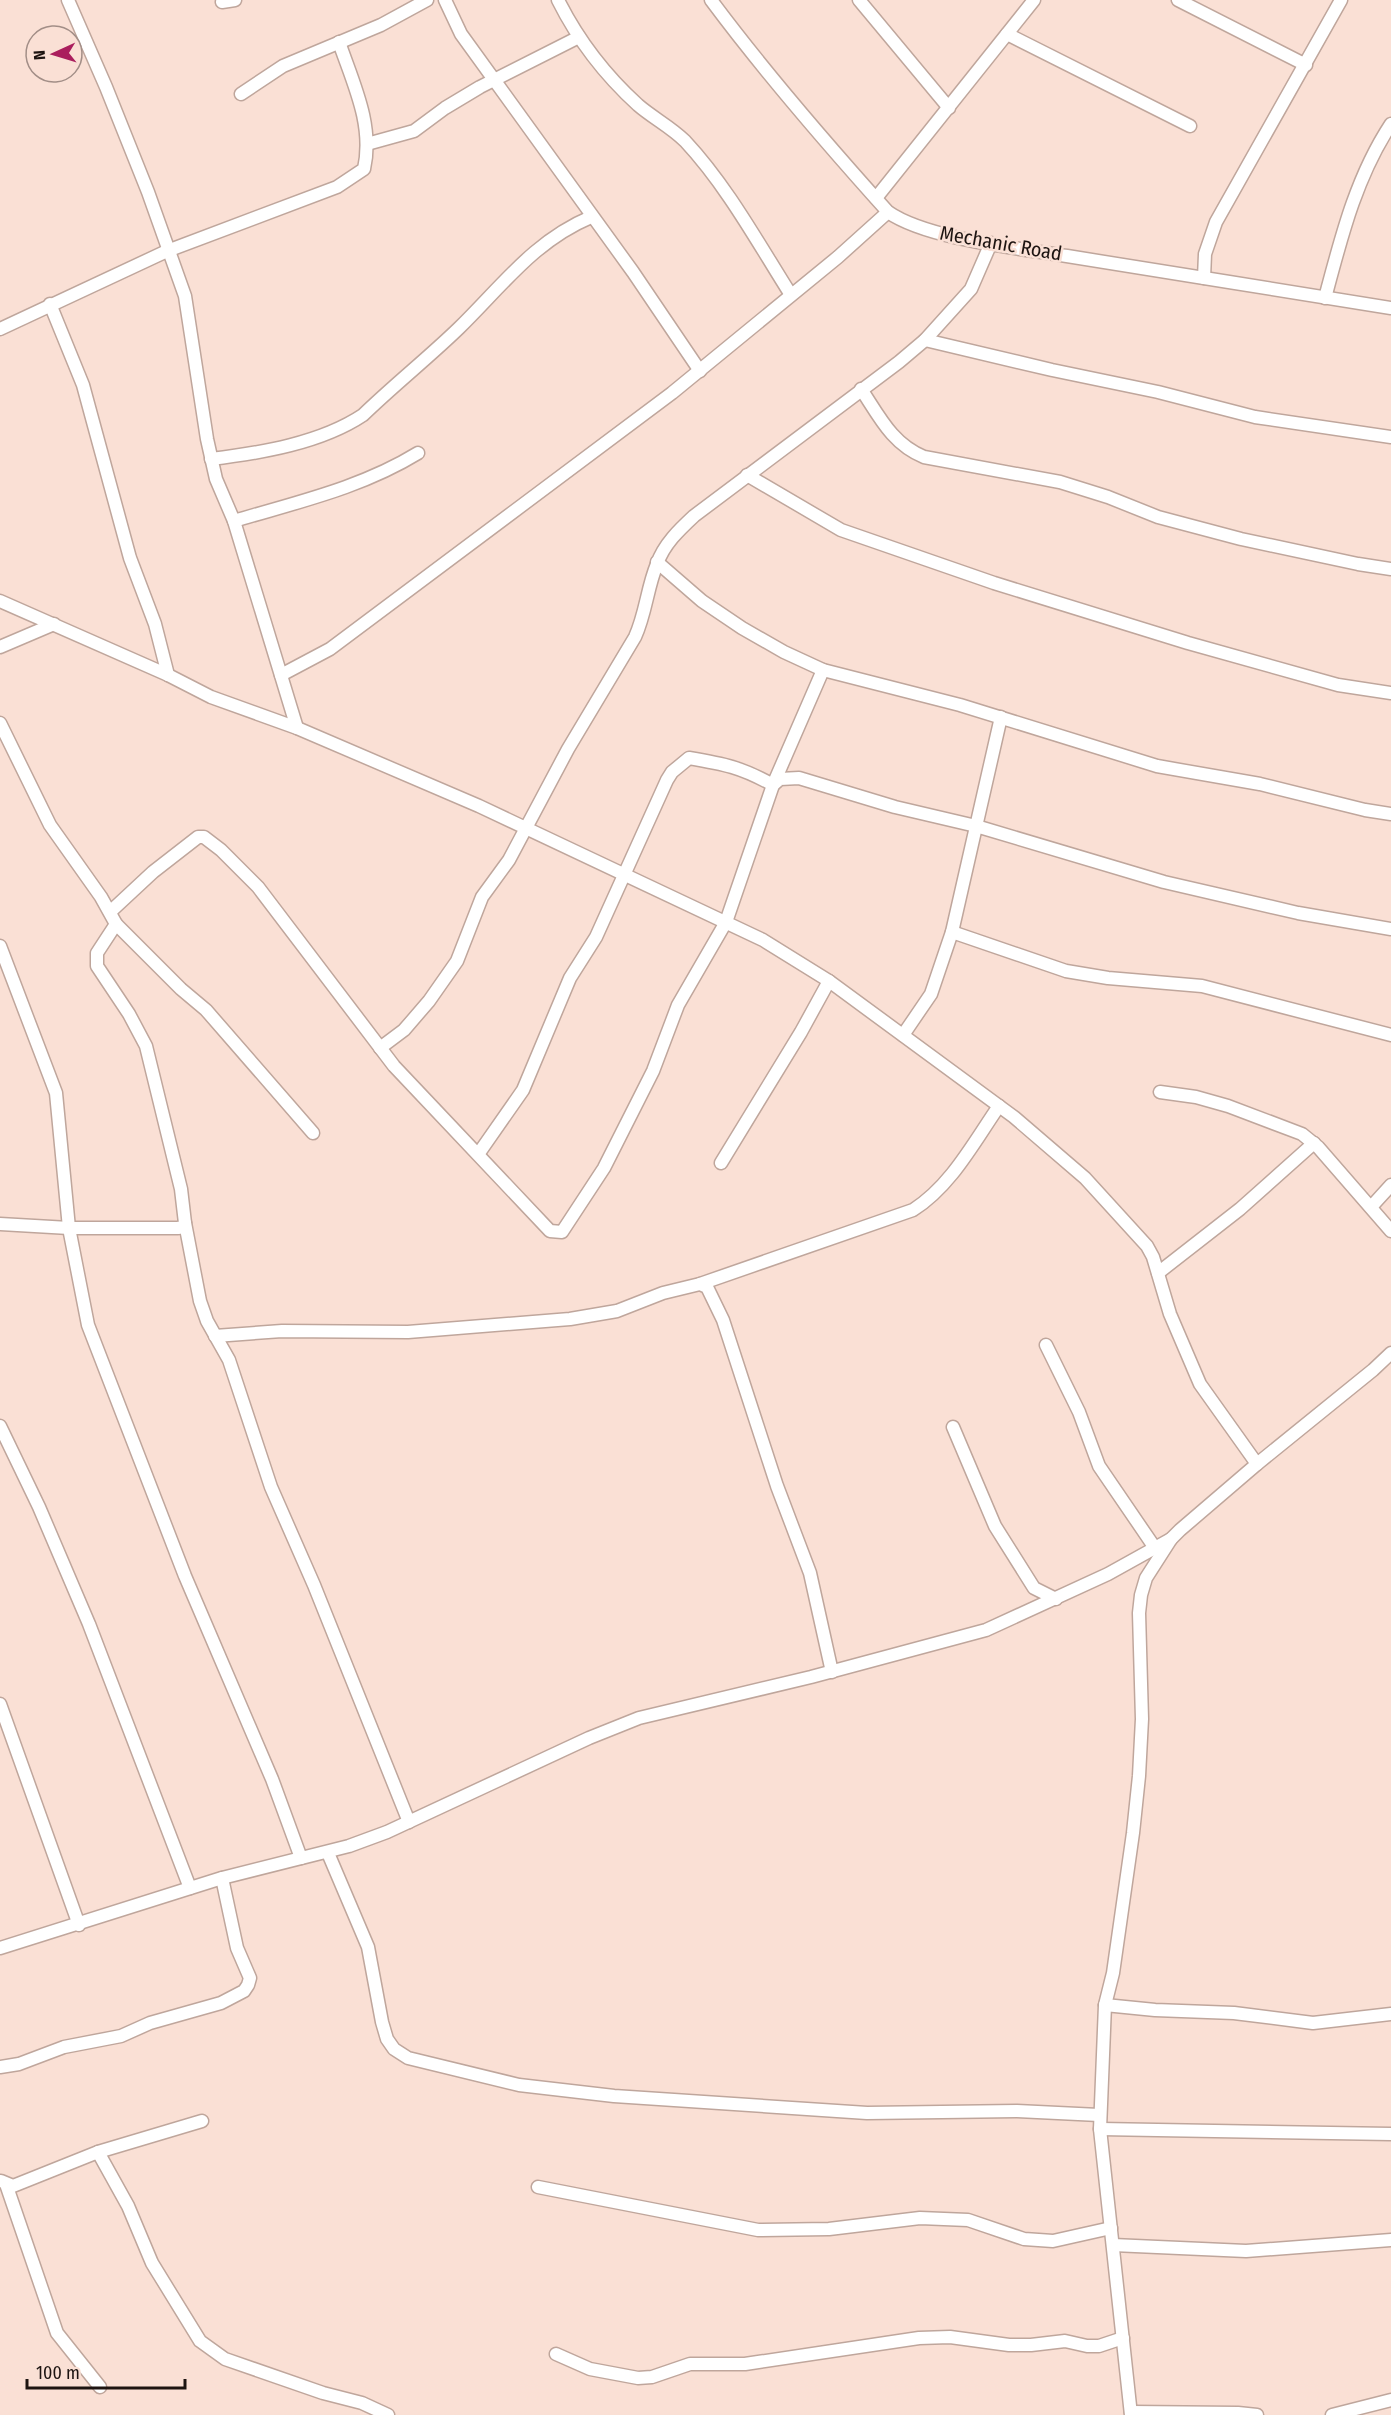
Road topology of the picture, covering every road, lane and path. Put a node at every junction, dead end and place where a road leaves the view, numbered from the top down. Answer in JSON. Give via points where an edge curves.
{"nodes":[{"id":1,"x":68,"y":0,"type":"edge"},
{"id":2,"x":235,"y":0,"type":"edge"},
{"id":3,"x":427,"y":0,"type":"edge"},
{"id":4,"x":445,"y":0,"type":"edge"},
{"id":5,"x":558,"y":0,"type":"edge"},
{"id":6,"x":711,"y":0,"type":"edge"},
{"id":7,"x":859,"y":0,"type":"edge"},
{"id":8,"x":1034,"y":0,"type":"edge"},
{"id":9,"x":1178,"y":0,"type":"edge"},
{"id":10,"x":1341,"y":0,"type":"edge"},
{"id":11,"x":222,"y":2,"type":"dead end"},
{"id":12,"x":1007,"y":34,"type":"junction"},
{"id":13,"x":579,"y":37,"type":"junction"},
{"id":14,"x":339,"y":42,"type":"junction"},
{"id":15,"x":1306,"y":65,"type":"junction"},
{"id":16,"x":494,"y":81,"type":"junction"},
{"id":17,"x":241,"y":94,"type":"dead end"},
{"id":18,"x":949,"y":108,"type":"junction"},
{"id":19,"x":1391,"y":124,"type":"edge"},
{"id":20,"x":1190,"y":126,"type":"dead end"},
{"id":21,"x":367,"y":144,"type":"junction"},
{"id":22,"x":876,"y":198,"type":"junction"},
{"id":23,"x":888,"y":212,"type":"junction"},
{"id":24,"x":591,"y":217,"type":"junction"},
{"id":25,"x":991,"y":243,"type":"junction"},
{"id":26,"x":167,"y":250,"type":"junction"},
{"id":27,"x":1204,"y":278,"type":"junction"},
{"id":28,"x":791,"y":295,"type":"junction"},
{"id":29,"x":1325,"y":298,"type":"junction"},
{"id":30,"x":50,"y":304,"type":"junction"},
{"id":31,"x":1391,"y":308,"type":"edge"},
{"id":32,"x":0,"y":329,"type":"edge"},
{"id":33,"x":925,"y":340,"type":"junction"},
{"id":34,"x":700,"y":371,"type":"junction"},
{"id":35,"x":861,"y":389,"type":"junction"},
{"id":36,"x":1391,"y":437,"type":"edge"},
{"id":37,"x":418,"y":453,"type":"dead end"},
{"id":38,"x":211,"y":459,"type":"junction"},
{"id":39,"x":747,"y":475,"type":"junction"},
{"id":40,"x":234,"y":521,"type":"junction"},
{"id":41,"x":657,"y":562,"type":"junction"},
{"id":42,"x":1391,"y":569,"type":"edge"},
{"id":43,"x":0,"y":601,"type":"edge"},
{"id":44,"x":54,"y":624,"type":"junction"},
{"id":45,"x":0,"y":647,"type":"edge"},
{"id":46,"x":823,"y":670,"type":"junction"},
{"id":47,"x":168,"y":675,"type":"junction"},
{"id":48,"x":280,"y":675,"type":"junction"},
{"id":49,"x":1391,"y":693,"type":"edge"},
{"id":50,"x":1001,"y":717,"type":"junction"},
{"id":51,"x":0,"y":723,"type":"edge"},
{"id":52,"x":297,"y":728,"type":"junction"},
{"id":53,"x":772,"y":784,"type":"junction"},
{"id":54,"x":1391,"y":814,"type":"edge"},
{"id":55,"x":976,"y":826,"type":"junction"},
{"id":56,"x":525,"y":828,"type":"junction"},
{"id":57,"x":624,"y":875,"type":"junction"},
{"id":58,"x":113,"y":918,"type":"junction"},
{"id":59,"x":726,"y":922,"type":"junction"},
{"id":60,"x":1391,"y":929,"type":"edge"},
{"id":61,"x":952,"y":932,"type":"junction"},
{"id":62,"x":0,"y":946,"type":"edge"},
{"id":63,"x":829,"y":981,"type":"junction"},
{"id":64,"x":903,"y":1035,"type":"junction"},
{"id":65,"x":1391,"y":1035,"type":"edge"},
{"id":66,"x":380,"y":1048,"type":"junction"},
{"id":67,"x":1160,"y":1092,"type":"dead end"},
{"id":68,"x":999,"y":1106,"type":"junction"},
{"id":69,"x":313,"y":1133,"type":"dead end"},
{"id":70,"x":1314,"y":1143,"type":"junction"},
{"id":71,"x":478,"y":1153,"type":"junction"},
{"id":72,"x":722,"y":1163,"type":"dead end"},
{"id":73,"x":1391,"y":1185,"type":"edge"},
{"id":74,"x":1371,"y":1207,"type":"junction"},
{"id":75,"x":185,"y":1223,"type":"junction"},
{"id":76,"x":0,"y":1224,"type":"edge"},
{"id":77,"x":69,"y":1228,"type":"junction"},
{"id":78,"x":1391,"y":1231,"type":"edge"},
{"id":79,"x":1158,"y":1273,"type":"junction"},
{"id":80,"x":700,"y":1284,"type":"junction"},
{"id":81,"x":215,"y":1336,"type":"junction"},
{"id":82,"x":1046,"y":1345,"type":"dead end"},
{"id":83,"x":1390,"y":1356,"type":"edge"},
{"id":84,"x":0,"y":1426,"type":"edge"},
{"id":85,"x":953,"y":1427,"type":"dead end"},
{"id":86,"x":1257,"y":1464,"type":"junction"},
{"id":87,"x":1171,"y":1539,"type":"junction"},
{"id":88,"x":1155,"y":1548,"type":"junction"},
{"id":89,"x":1056,"y":1599,"type":"junction"},
{"id":90,"x":832,"y":1672,"type":"junction"},
{"id":91,"x":0,"y":1704,"type":"edge"},
{"id":92,"x":409,"y":1822,"type":"junction"},
{"id":93,"x":328,"y":1853,"type":"junction"},
{"id":94,"x":301,"y":1858,"type":"junction"},
{"id":95,"x":222,"y":1878,"type":"junction"},
{"id":96,"x":190,"y":1888,"type":"junction"},
{"id":97,"x":79,"y":1925,"type":"junction"},
{"id":98,"x":0,"y":1948,"type":"edge"},
{"id":99,"x":1105,"y":2005,"type":"junction"},
{"id":100,"x":1391,"y":2014,"type":"edge"},
{"id":101,"x":0,"y":2067,"type":"edge"},
{"id":102,"x":1099,"y":2115,"type":"junction"},
{"id":103,"x":202,"y":2121,"type":"dead end"},
{"id":104,"x":1100,"y":2129,"type":"junction"},
{"id":105,"x":1391,"y":2134,"type":"edge"},
{"id":106,"x":98,"y":2152,"type":"junction"},
{"id":107,"x":5,"y":2186,"type":"edge"},
{"id":108,"x":538,"y":2187,"type":"dead end"},
{"id":109,"x":1111,"y":2228,"type":"junction"},
{"id":110,"x":1391,"y":2240,"type":"edge"},
{"id":111,"x":1113,"y":2245,"type":"junction"},
{"id":112,"x":1123,"y":2338,"type":"junction"},
{"id":113,"x":556,"y":2354,"type":"dead end"},
{"id":114,"x":100,"y":2386,"type":"dead end"},
{"id":115,"x":1391,"y":2400,"type":"edge"},
{"id":116,"x":1131,"y":2414,"type":"edge"},
{"id":117,"x":388,"y":2415,"type":"edge"},
{"id":118,"x":1257,"y":2415,"type":"edge"},
{"id":119,"x":1332,"y":2415,"type":"edge"}],
"edges":[{"from":1,"to":26,"type":"street","via":[[148,192]]},
{"from":2,"to":11,"type":"street"},
{"from":3,"to":14,"type":"street"},
{"from":4,"to":16,"type":"street","via":[[461,34]]},
{"from":5,"to":13,"type":"street"},
{"from":6,"to":22,"type":"street","name":"Mechanic Road","via":[[748,50]]},
{"from":7,"to":18,"type":"street"},
{"from":8,"to":12,"type":"street"},
{"from":9,"to":15,"type":"street"},
{"from":10,"to":15,"type":"street"},
{"from":12,"to":18,"type":"street"},
{"from":12,"to":20,"type":"street"},
{"from":13,"to":16,"type":"street"},
{"from":13,"to":28,"type":"street","via":[[637,104],[684,140],[717,182]]},
{"from":14,"to":17,"type":"street","via":[[283,66]]},
{"from":14,"to":21,"type":"street","via":[[365,120]]},
{"from":15,"to":27,"type":"street","via":[[1215,222],[1205,254]]},
{"from":16,"to":21,"type":"street","via":[[445,108],[414,131]]},
{"from":16,"to":24,"type":"street"},
{"from":18,"to":22,"type":"street"},
{"from":19,"to":29,"type":"street","via":[[1364,172]]},
{"from":21,"to":26,"type":"street","via":[[364,169],[337,187]]},
{"from":22,"to":23,"type":"street","name":"Mechanic Road"},
{"from":23,"to":25,"type":"street","name":"Mechanic Road","via":[[918,228]]},
{"from":23,"to":28,"type":"street"},
{"from":24,"to":34,"type":"street"},
{"from":24,"to":38,"type":"street","via":[[550,238],[459,328],[350,424],[291,446]]},
{"from":25,"to":27,"type":"street","name":"Mechanic Road"},
{"from":25,"to":33,"type":"street","via":[[971,289]]},
{"from":26,"to":30,"type":"street"},
{"from":26,"to":38,"type":"street","via":[[185,296]]},
{"from":27,"to":29,"type":"street","name":"Mechanic Road"},
{"from":28,"to":34,"type":"street"},
{"from":29,"to":31,"type":"street","name":"Mechanic Road"},
{"from":30,"to":32,"type":"street"},
{"from":30,"to":47,"type":"street","via":[[83,385],[130,558],[155,624]]},
{"from":33,"to":35,"type":"street"},
{"from":33,"to":36,"type":"street","via":[[1255,417]]},
{"from":34,"to":48,"type":"street","via":[[330,649]]},
{"from":35,"to":39,"type":"street"},
{"from":35,"to":42,"type":"street","via":[[895,440],[924,457],[1060,482],[1158,517],[1241,539]]},
{"from":37,"to":40,"type":"street","via":[[352,486]]},
{"from":38,"to":40,"type":"street"},
{"from":39,"to":41,"type":"street","via":[[678,530]]},
{"from":39,"to":49,"type":"street","via":[[841,530],[994,583],[1338,685]]},
{"from":40,"to":48,"type":"street"},
{"from":41,"to":46,"type":"street","via":[[702,602],[784,652]]},
{"from":41,"to":56,"type":"street","via":[[644,617],[635,636]]},
{"from":43,"to":44,"type":"street"},
{"from":44,"to":45,"type":"street"},
{"from":44,"to":47,"type":"street"},
{"from":46,"to":50,"type":"street"},
{"from":46,"to":53,"type":"street"},
{"from":47,"to":52,"type":"street","via":[[211,697]]},
{"from":48,"to":52,"type":"street"},
{"from":50,"to":54,"type":"street","via":[[1157,766],[1260,784]]},
{"from":50,"to":55,"type":"street"},
{"from":51,"to":58,"type":"street","via":[[50,825]]},
{"from":52,"to":56,"type":"street"},
{"from":53,"to":55,"type":"street","via":[[780,779],[799,778]]},
{"from":53,"to":57,"type":"street","via":[[715,761],[689,758],[667,780]]},
{"from":53,"to":59,"type":"street"},
{"from":55,"to":60,"type":"street","via":[[1164,882],[1298,913]]},
{"from":55,"to":61,"type":"street"},
{"from":56,"to":57,"type":"street"},
{"from":56,"to":66,"type":"street","via":[[509,861],[482,897],[457,961],[404,1030]]},
{"from":57,"to":59,"type":"street"},
{"from":57,"to":71,"type":"street","via":[[596,937],[570,978],[523,1090]]},
{"from":58,"to":66,"type":"street","via":[[153,872],[198,837],[204,837],[258,887]]},
{"from":58,"to":69,"type":"street","via":[[206,1010]]},
{"from":58,"to":75,"type":"street","via":[[97,953],[97,966],[146,1046],[181,1189]]},
{"from":59,"to":63,"type":"street"},
{"from":59,"to":71,"type":"street","via":[[678,1005],[653,1071],[604,1168],[562,1232],[550,1231],[529,1212]]},
{"from":61,"to":64,"type":"street","via":[[931,994]]},
{"from":61,"to":65,"type":"street","via":[[1066,971],[1202,986]]},
{"from":62,"to":77,"type":"street","via":[[56,1093]]},
{"from":63,"to":64,"type":"street"},
{"from":63,"to":72,"type":"street"},
{"from":64,"to":68,"type":"street"},
{"from":66,"to":71,"type":"street"},
{"from":67,"to":70,"type":"street","via":[[1196,1096],[1228,1106],[1302,1134]]},
{"from":68,"to":79,"type":"street","via":[[1085,1178],[1147,1246]]},
{"from":68,"to":80,"type":"street","via":[[946,1182],[913,1210]]},
{"from":70,"to":74,"type":"street"},
{"from":70,"to":79,"type":"street","via":[[1240,1209]]},
{"from":73,"to":74,"type":"street"},
{"from":74,"to":78,"type":"street"},
{"from":75,"to":77,"type":"street","via":[[178,1228]]},
{"from":75,"to":81,"type":"street","via":[[200,1301]]},
{"from":76,"to":77,"type":"street"},
{"from":77,"to":94,"type":"street","via":[[88,1325],[185,1576],[272,1779]]},
{"from":79,"to":86,"type":"street","via":[[1174,1325],[1200,1384]]},
{"from":80,"to":81,"type":"street","via":[[617,1311],[559,1320],[408,1332],[282,1331]]},
{"from":80,"to":90,"type":"street","via":[[713,1296],[723,1320],[777,1486],[806,1560]]},
{"from":81,"to":92,"type":"street","via":[[231,1365],[271,1487]]},
{"from":82,"to":88,"type":"street","via":[[1079,1412],[1099,1466]]},
{"from":83,"to":86,"type":"street"},
{"from":84,"to":96,"type":"street","via":[[89,1624]]},
{"from":85,"to":89,"type":"street","via":[[995,1526],[1028,1581]]},
{"from":86,"to":87,"type":"street"},
{"from":87,"to":88,"type":"street"},
{"from":87,"to":99,"type":"street","via":[[1146,1578],[1141,1595],[1139,1776],[1113,1973]]},
{"from":88,"to":89,"type":"street"},
{"from":89,"to":90,"type":"street","via":[[986,1630]]},
{"from":90,"to":92,"type":"street","via":[[639,1718]]},
{"from":91,"to":97,"type":"street"},
{"from":92,"to":93,"type":"street"},
{"from":93,"to":94,"type":"street"},
{"from":93,"to":102,"type":"street","via":[[368,1947],[387,2038],[394,2049],[408,2058],[519,2085],[614,2096],[867,2113],[1017,2111]]},
{"from":94,"to":95,"type":"street"},
{"from":95,"to":96,"type":"street"},
{"from":95,"to":101,"type":"street","via":[[237,1948],[249,1978],[244,1991],[221,2003],[150,2022],[121,2036],[64,2047]]},
{"from":96,"to":97,"type":"street"},
{"from":97,"to":98,"type":"street"},
{"from":99,"to":100,"type":"street","via":[[1234,2013],[1313,2024]]},
{"from":99,"to":102,"type":"street"},
{"from":102,"to":104,"type":"street"},
{"from":103,"to":106,"type":"street"},
{"from":104,"to":105,"type":"street"},
{"from":104,"to":109,"type":"street"},
{"from":106,"to":107,"type":"street"},
{"from":106,"to":117,"type":"street","via":[[167,2291],[200,2341],[225,2359],[369,2405]]},
{"from":107,"to":114,"type":"street","via":[[57,2333]]},
{"from":108,"to":109,"type":"street","via":[[758,2230],[829,2229],[920,2218],[968,2220],[1024,2240],[1053,2241]]},
{"from":109,"to":111,"type":"street"},
{"from":110,"to":111,"type":"street","via":[[1246,2251]]},
{"from":111,"to":112,"type":"street"},
{"from":112,"to":113,"type":"street","via":[[1087,2346],[1065,2341],[1020,2345],[919,2337],[745,2364],[690,2364],[638,2378],[590,2369]]},
{"from":112,"to":116,"type":"street"},
{"from":115,"to":119,"type":"street"},
{"from":116,"to":118,"type":"street"}]}
